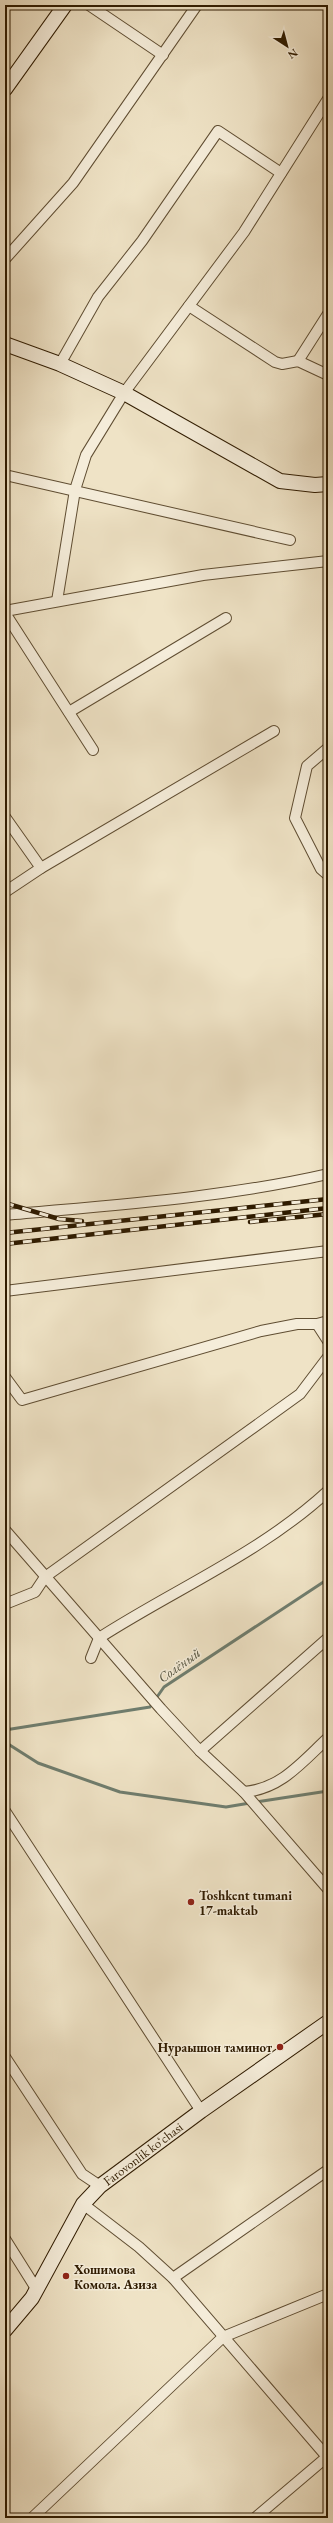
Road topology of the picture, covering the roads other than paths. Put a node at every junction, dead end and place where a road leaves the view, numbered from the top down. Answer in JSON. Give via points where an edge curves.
{"nodes":[{"id":1,"x":65,"y":5,"type":"edge"},
{"id":2,"x":89,"y":5,"type":"edge"},
{"id":3,"x":196,"y":5,"type":"edge"},
{"id":4,"x":163,"y":55,"type":"junction"},
{"id":5,"x":5,"y":89,"type":"edge"},
{"id":6,"x":328,"y":99,"type":"edge"},
{"id":7,"x":281,"y":173,"type":"junction"},
{"id":8,"x":5,"y":259,"type":"edge"},
{"id":9,"x":189,"y":306,"type":"junction"},
{"id":10,"x":328,"y":314,"type":"edge"},
{"id":11,"x":5,"y":344,"type":"edge"},
{"id":12,"x":298,"y":361,"type":"junction"},
{"id":13,"x":60,"y":364,"type":"junction"},
{"id":14,"x":328,"y":375,"type":"edge"},
{"id":15,"x":124,"y":393,"type":"junction"},
{"id":16,"x":5,"y":475,"type":"edge"},
{"id":17,"x":328,"y":484,"type":"edge"},
{"id":18,"x":75,"y":490,"type":"junction"},
{"id":19,"x":290,"y":540,"type":"dead end"},
{"id":20,"x":328,"y":560,"type":"edge"},
{"id":21,"x":58,"y":601,"type":"junction"},
{"id":22,"x":5,"y":612,"type":"edge"},
{"id":23,"x":226,"y":618,"type":"dead end"},
{"id":24,"x":69,"y":712,"type":"junction"},
{"id":25,"x":274,"y":731,"type":"dead end"},
{"id":26,"x":328,"y":748,"type":"edge"},
{"id":27,"x":93,"y":750,"type":"dead end"},
{"id":28,"x":5,"y":817,"type":"edge"},
{"id":29,"x":41,"y":868,"type":"junction"},
{"id":30,"x":328,"y":875,"type":"edge"},
{"id":31,"x":5,"y":892,"type":"edge"},
{"id":32,"x":328,"y":1174,"type":"edge"},
{"id":33,"x":5,"y":1215,"type":"edge"},
{"id":34,"x":328,"y":1252,"type":"edge"},
{"id":35,"x":5,"y":1291,"type":"edge"},
{"id":36,"x":328,"y":1321,"type":"edge"},
{"id":37,"x":317,"y":1324,"type":"junction"},
{"id":38,"x":328,"y":1341,"type":"edge"},
{"id":39,"x":328,"y":1358,"type":"edge"},
{"id":40,"x":5,"y":1377,"type":"edge"},
{"id":41,"x":328,"y":1491,"type":"edge"},
{"id":42,"x":5,"y":1530,"type":"edge"},
{"id":43,"x":45,"y":1577,"type":"junction"},
{"id":44,"x":5,"y":1604,"type":"edge"},
{"id":45,"x":99,"y":1638,"type":"junction"},
{"id":46,"x":328,"y":1638,"type":"edge"},
{"id":47,"x":91,"y":1658,"type":"dead end"},
{"id":48,"x":328,"y":1738,"type":"edge"},
{"id":49,"x":200,"y":1751,"type":"junction"},
{"id":50,"x":247,"y":1795,"type":"junction"},
{"id":51,"x":5,"y":1811,"type":"edge"},
{"id":52,"x":328,"y":1889,"type":"edge"},
{"id":53,"x":328,"y":2022,"type":"edge"},
{"id":54,"x":5,"y":2057,"type":"edge"},
{"id":55,"x":200,"y":2111,"type":"junction"},
{"id":56,"x":328,"y":2170,"type":"edge"},
{"id":57,"x":100,"y":2186,"type":"junction"},
{"id":58,"x":83,"y":2204,"type":"junction"},
{"id":59,"x":5,"y":2239,"type":"edge"},
{"id":60,"x":173,"y":2278,"type":"junction"},
{"id":61,"x":37,"y":2290,"type":"junction"},
{"id":62,"x":328,"y":2294,"type":"edge"},
{"id":63,"x":5,"y":2330,"type":"edge"},
{"id":64,"x":223,"y":2337,"type":"junction"},
{"id":65,"x":328,"y":2457,"type":"edge"},
{"id":66,"x":32,"y":2518,"type":"edge"},
{"id":67,"x":255,"y":2518,"type":"edge"}],
"edges":[{"from":1,"to":5,"type":"street"},
{"from":2,"to":4,"type":"street"},
{"from":3,"to":4,"type":"street"},
{"from":4,"to":8,"type":"street","via":[[73,183]]},
{"from":6,"to":7,"type":"street"},
{"from":7,"to":9,"type":"street","via":[[244,232]]},
{"from":7,"to":13,"type":"street","via":[[218,131],[142,241],[98,297]]},
{"from":9,"to":12,"type":"street","via":[[275,362],[282,364]]},
{"from":9,"to":15,"type":"street"},
{"from":10,"to":12,"type":"street"},
{"from":11,"to":13,"type":"street"},
{"from":12,"to":14,"type":"street"},
{"from":13,"to":15,"type":"street"},
{"from":15,"to":17,"type":"street","via":[[280,481]]},
{"from":15,"to":18,"type":"street","via":[[86,455]]},
{"from":16,"to":18,"type":"street"},
{"from":18,"to":19,"type":"street"},
{"from":18,"to":21,"type":"street"},
{"from":20,"to":21,"type":"street","via":[[203,575]]},
{"from":21,"to":22,"type":"street"},
{"from":22,"to":24,"type":"street"},
{"from":23,"to":24,"type":"street"},
{"from":24,"to":27,"type":"street"},
{"from":25,"to":29,"type":"street"},
{"from":26,"to":30,"type":"street","via":[[307,766],[295,818],[321,869]]},
{"from":28,"to":29,"type":"street"},
{"from":29,"to":31,"type":"street"},
{"from":32,"to":33,"type":"street","via":[[274,1185],[113,1205]]},
{"from":34,"to":35,"type":"street"},
{"from":36,"to":37,"type":"street"},
{"from":37,"to":38,"type":"street"},
{"from":37,"to":40,"type":"street","via":[[297,1324],[261,1331],[22,1400]]},
{"from":39,"to":43,"type":"street","via":[[300,1394]]},
{"from":41,"to":45,"type":"street","via":[[302,1515],[267,1539]]},
{"from":42,"to":43,"type":"street"},
{"from":43,"to":44,"type":"street","via":[[36,1592]]},
{"from":43,"to":45,"type":"street"},
{"from":45,"to":47,"type":"street"},
{"from":45,"to":49,"type":"street"},
{"from":46,"to":49,"type":"street"},
{"from":48,"to":50,"type":"street","via":[[281,1780]]},
{"from":49,"to":50,"type":"street"},
{"from":50,"to":52,"type":"street"},
{"from":51,"to":55,"type":"street"},
{"from":53,"to":55,"type":"street","name":"Farovonlik koʻchasi"},
{"from":54,"to":57,"type":"street","via":[[82,2174]]},
{"from":55,"to":57,"type":"street","name":"Farovonlik koʻchasi"},
{"from":56,"to":60,"type":"street"},
{"from":57,"to":58,"type":"street","name":"Farovonlik koʻchasi"},
{"from":58,"to":60,"type":"street","via":[[139,2247]]},
{"from":58,"to":61,"type":"street","name":"Farovonlik koʻchasi"},
{"from":59,"to":61,"type":"street"},
{"from":60,"to":64,"type":"street"},
{"from":61,"to":63,"type":"street","name":"Farovonlik koʻchasi"},
{"from":62,"to":64,"type":"street"},
{"from":64,"to":65,"type":"street"},
{"from":64,"to":66,"type":"street"},
{"from":65,"to":67,"type":"street"}]}
